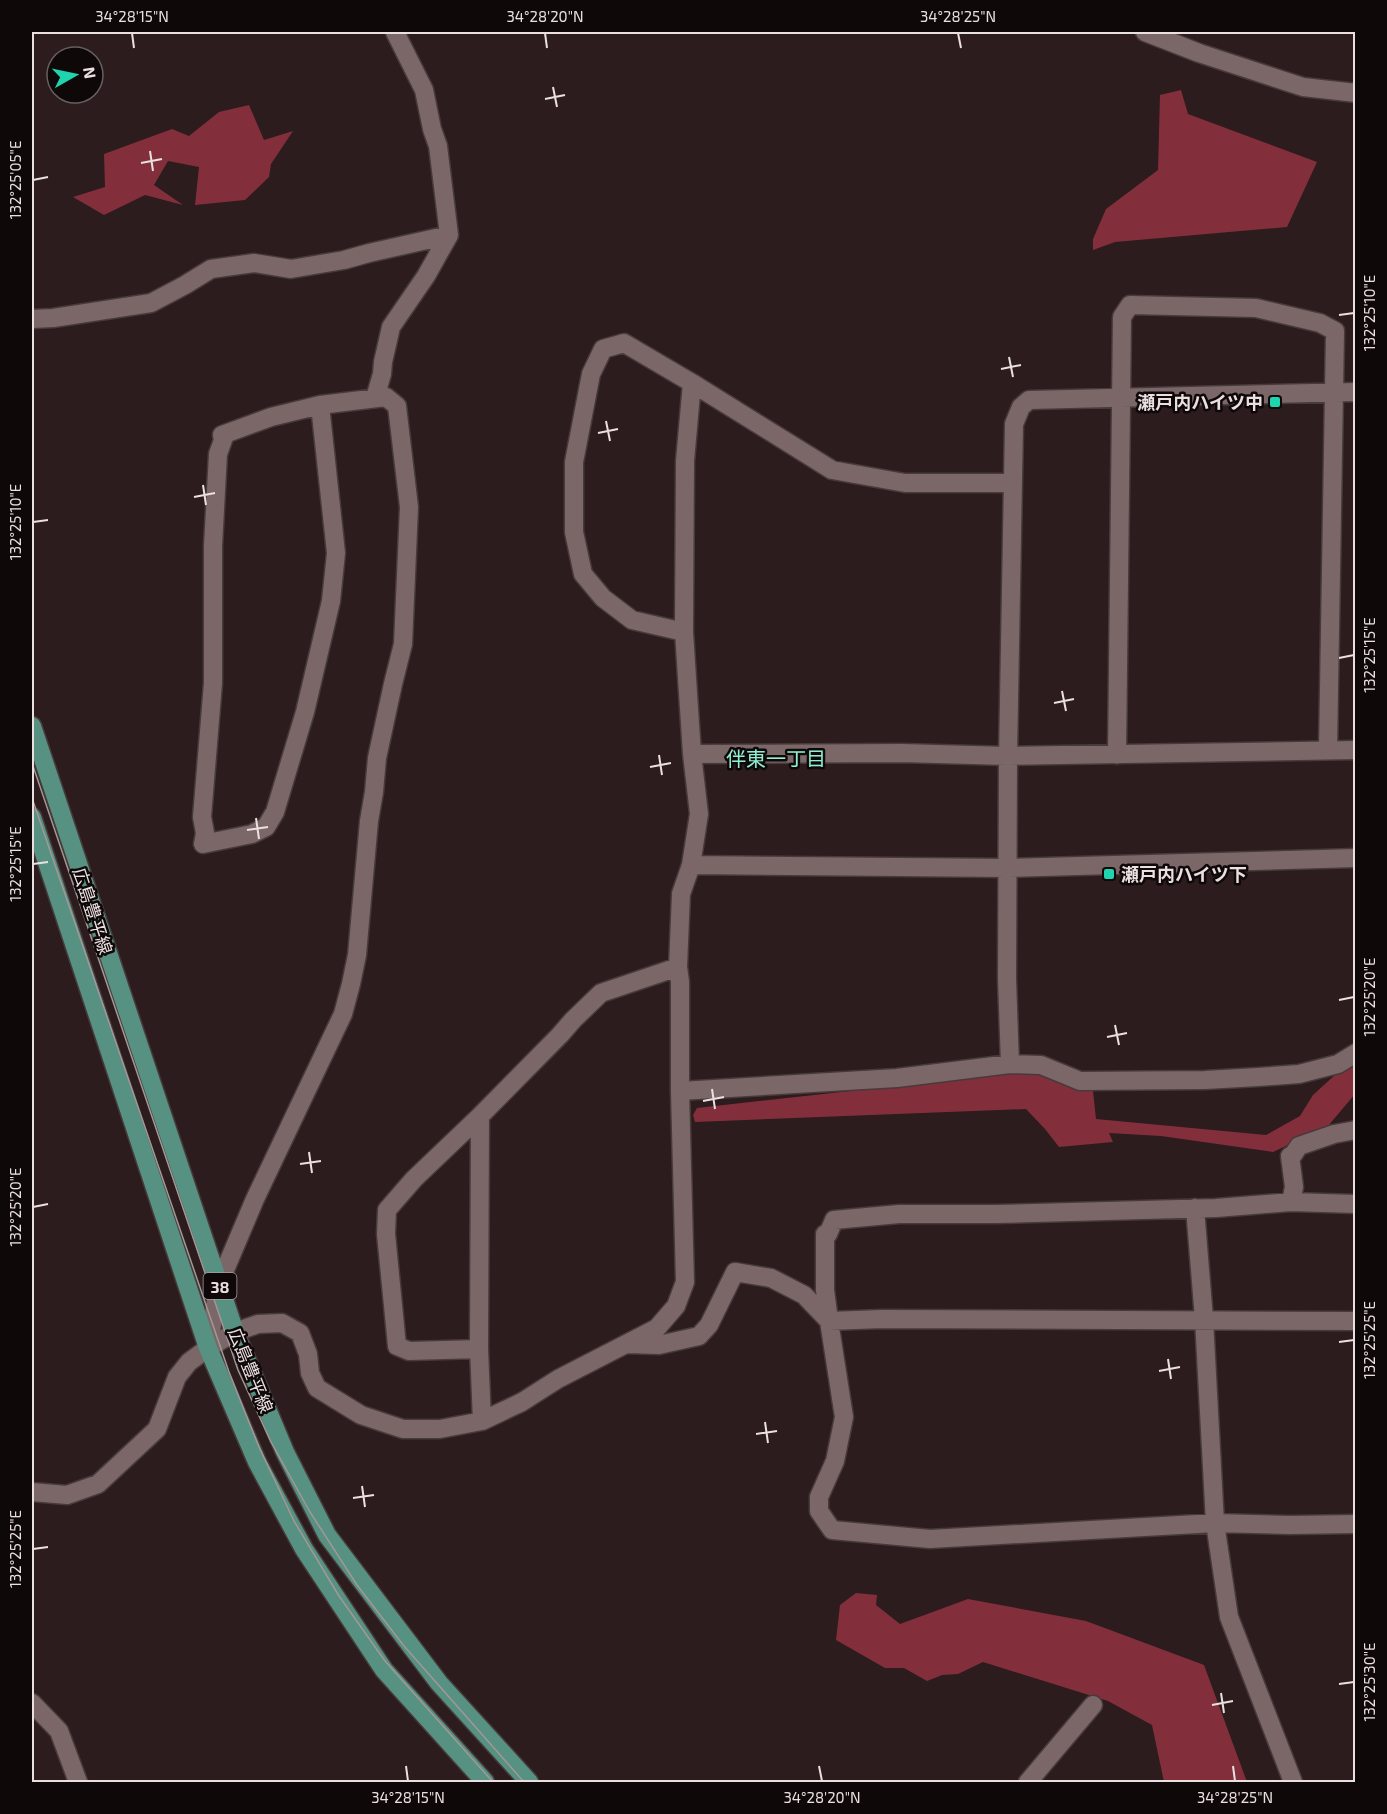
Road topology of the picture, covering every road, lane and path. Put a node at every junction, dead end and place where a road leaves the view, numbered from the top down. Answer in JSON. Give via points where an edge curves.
{"nodes":[{"id":1,"x":395,"y":32,"type":"edge"},
{"id":2,"x":1146,"y":32,"type":"edge"},
{"id":3,"x":1356,"y":93,"type":"edge"},
{"id":4,"x":448,"y":235,"type":"junction"},
{"id":5,"x":32,"y":319,"type":"edge"},
{"id":6,"x":692,"y":382,"type":"junction"},
{"id":7,"x":1356,"y":392,"type":"edge"},
{"id":8,"x":1334,"y":393,"type":"junction"},
{"id":9,"x":375,"y":398,"type":"junction"},
{"id":10,"x":1120,"y":398,"type":"junction"},
{"id":11,"x":320,"y":405,"type":"junction"},
{"id":12,"x":1012,"y":483,"type":"junction"},
{"id":13,"x":684,"y":632,"type":"junction"},
{"id":14,"x":32,"y":726,"type":"edge"},
{"id":15,"x":1328,"y":750,"type":"junction"},
{"id":16,"x":1356,"y":750,"type":"edge"},
{"id":17,"x":692,"y":754,"type":"junction"},
{"id":18,"x":1118,"y":755,"type":"junction"},
{"id":19,"x":1008,"y":756,"type":"junction"},
{"id":20,"x":32,"y":817,"type":"edge"},
{"id":21,"x":1356,"y":858,"type":"edge"},
{"id":22,"x":691,"y":865,"type":"junction"},
{"id":23,"x":1008,"y":868,"type":"junction"},
{"id":24,"x":678,"y":967,"type":"junction"},
{"id":25,"x":1356,"y":1053,"type":"edge"},
{"id":26,"x":1010,"y":1064,"type":"junction"},
{"id":27,"x":681,"y":1091,"type":"junction"},
{"id":28,"x":480,"y":1116,"type":"junction"},
{"id":29,"x":1356,"y":1130,"type":"edge"},
{"id":30,"x":1291,"y":1202,"type":"junction"},
{"id":31,"x":1356,"y":1204,"type":"edge"},
{"id":32,"x":1194,"y":1208,"type":"junction"},
{"id":33,"x":219,"y":1284,"type":"junction"},
{"id":34,"x":1204,"y":1319,"type":"junction"},
{"id":35,"x":829,"y":1321,"type":"junction"},
{"id":36,"x":1356,"y":1321,"type":"edge"},
{"id":37,"x":235,"y":1332,"type":"junction"},
{"id":38,"x":626,"y":1343,"type":"junction"},
{"id":39,"x":208,"y":1348,"type":"junction"},
{"id":40,"x":480,"y":1349,"type":"junction"},
{"id":41,"x":482,"y":1421,"type":"junction"},
{"id":42,"x":32,"y":1492,"type":"edge"},
{"id":43,"x":1215,"y":1523,"type":"junction"},
{"id":44,"x":1356,"y":1524,"type":"edge"},
{"id":45,"x":32,"y":1703,"type":"edge"},
{"id":46,"x":1093,"y":1705,"type":"dead end"},
{"id":47,"x":78,"y":1782,"type":"edge"},
{"id":48,"x":485,"y":1782,"type":"edge"},
{"id":49,"x":529,"y":1782,"type":"edge"},
{"id":50,"x":1028,"y":1782,"type":"edge"},
{"id":51,"x":1293,"y":1782,"type":"edge"}],
"edges":[{"from":1,"to":4,"type":"street","via":[[424,90],[438,147]]},
{"from":2,"to":3,"type":"street","via":[[1303,87]]},
{"from":4,"to":5,"type":"street","via":[[344,260],[291,268],[254,263],[211,269],[151,303]]},
{"from":4,"to":9,"type":"street","via":[[392,327]]},
{"from":6,"to":12,"type":"street","via":[[832,470],[905,483]]},
{"from":6,"to":13,"type":"street","via":[[686,461]]},
{"from":6,"to":13,"type":"street","via":[[624,343],[603,349],[591,374],[574,462],[574,532],[584,574],[603,598],[632,620]]},
{"from":7,"to":8,"type":"street"},
{"from":8,"to":10,"type":"street"},
{"from":8,"to":10,"type":"street","via":[[1335,331],[1320,322],[1256,308],[1130,305],[1122,317]]},
{"from":8,"to":15,"type":"street"},
{"from":9,"to":11,"type":"street"},
{"from":9,"to":33,"type":"street","via":[[386,398],[397,406],[409,507],[403,644],[377,758],[357,955],[342,1014]]},
{"from":10,"to":12,"type":"street","via":[[1029,400],[1021,407],[1014,424]]},
{"from":10,"to":18,"type":"street"},
{"from":11,"to":11,"type":"street","via":[[336,553],[331,600],[305,712],[275,812],[266,827],[252,834],[203,844],[213,683],[213,546],[222,435]]},
{"from":12,"to":19,"type":"street"},
{"from":13,"to":17,"type":"street"},
{"from":14,"to":33,"type":"main road","name":"広島豊平線","number":"38"},
{"from":15,"to":16,"type":"street"},
{"from":15,"to":18,"type":"street"},
{"from":17,"to":19,"type":"street"},
{"from":17,"to":22,"type":"street","via":[[699,814]]},
{"from":18,"to":19,"type":"street"},
{"from":19,"to":23,"type":"street"},
{"from":20,"to":39,"type":"main road","name":"広島豊平線","number":"38"},
{"from":21,"to":23,"type":"street"},
{"from":22,"to":23,"type":"street"},
{"from":22,"to":24,"type":"street","via":[[681,894]]},
{"from":23,"to":26,"type":"street"},
{"from":24,"to":27,"type":"street"},
{"from":24,"to":28,"type":"street","via":[[601,993]]},
{"from":25,"to":26,"type":"street","via":[[1338,1064],[1299,1074],[1205,1080],[1080,1081],[1041,1065]]},
{"from":26,"to":27,"type":"street","via":[[897,1078]]},
{"from":27,"to":38,"type":"street","via":[[685,1282],[676,1306],[657,1328]]},
{"from":28,"to":40,"type":"street"},
{"from":28,"to":40,"type":"street","via":[[387,1210],[386,1234],[397,1347],[409,1351]]},
{"from":29,"to":30,"type":"street","via":[[1299,1146],[1290,1156],[1294,1187]]},
{"from":30,"to":31,"type":"street"},
{"from":30,"to":32,"type":"street"},
{"from":32,"to":34,"type":"street"},
{"from":32,"to":35,"type":"street","via":[[899,1214],[834,1220],[825,1234]]},
{"from":33,"to":37,"type":"main road","name":"広島豊平線","number":"38"},
{"from":33,"to":39,"type":"street"},
{"from":34,"to":35,"type":"street"},
{"from":34,"to":36,"type":"street"},
{"from":34,"to":43,"type":"street"},
{"from":35,"to":38,"type":"street","via":[[804,1295],[771,1278],[735,1272],[709,1325],[699,1336],[659,1345]]},
{"from":35,"to":43,"type":"street","via":[[844,1417],[836,1461],[819,1497],[819,1511],[832,1530],[930,1539]]},
{"from":37,"to":39,"type":"street"},
{"from":37,"to":41,"type":"street","via":[[258,1324],[282,1323],[300,1333],[318,1388],[361,1415],[403,1429],[440,1429]]},
{"from":37,"to":49,"type":"main road","name":"広島豊平線","number":"38","via":[[285,1452],[327,1534],[439,1683]]},
{"from":38,"to":41,"type":"street"},
{"from":39,"to":42,"type":"street","via":[[177,1377],[157,1429],[98,1484],[67,1495]]},
{"from":39,"to":48,"type":"main road","name":"広島豊平線","number":"38","via":[[257,1462],[304,1549],[384,1670]]},
{"from":40,"to":41,"type":"street"},
{"from":43,"to":44,"type":"street"},
{"from":43,"to":51,"type":"street","via":[[1229,1617]]},
{"from":45,"to":47,"type":"street","via":[[59,1731]]},
{"from":46,"to":50,"type":"street"}]}
